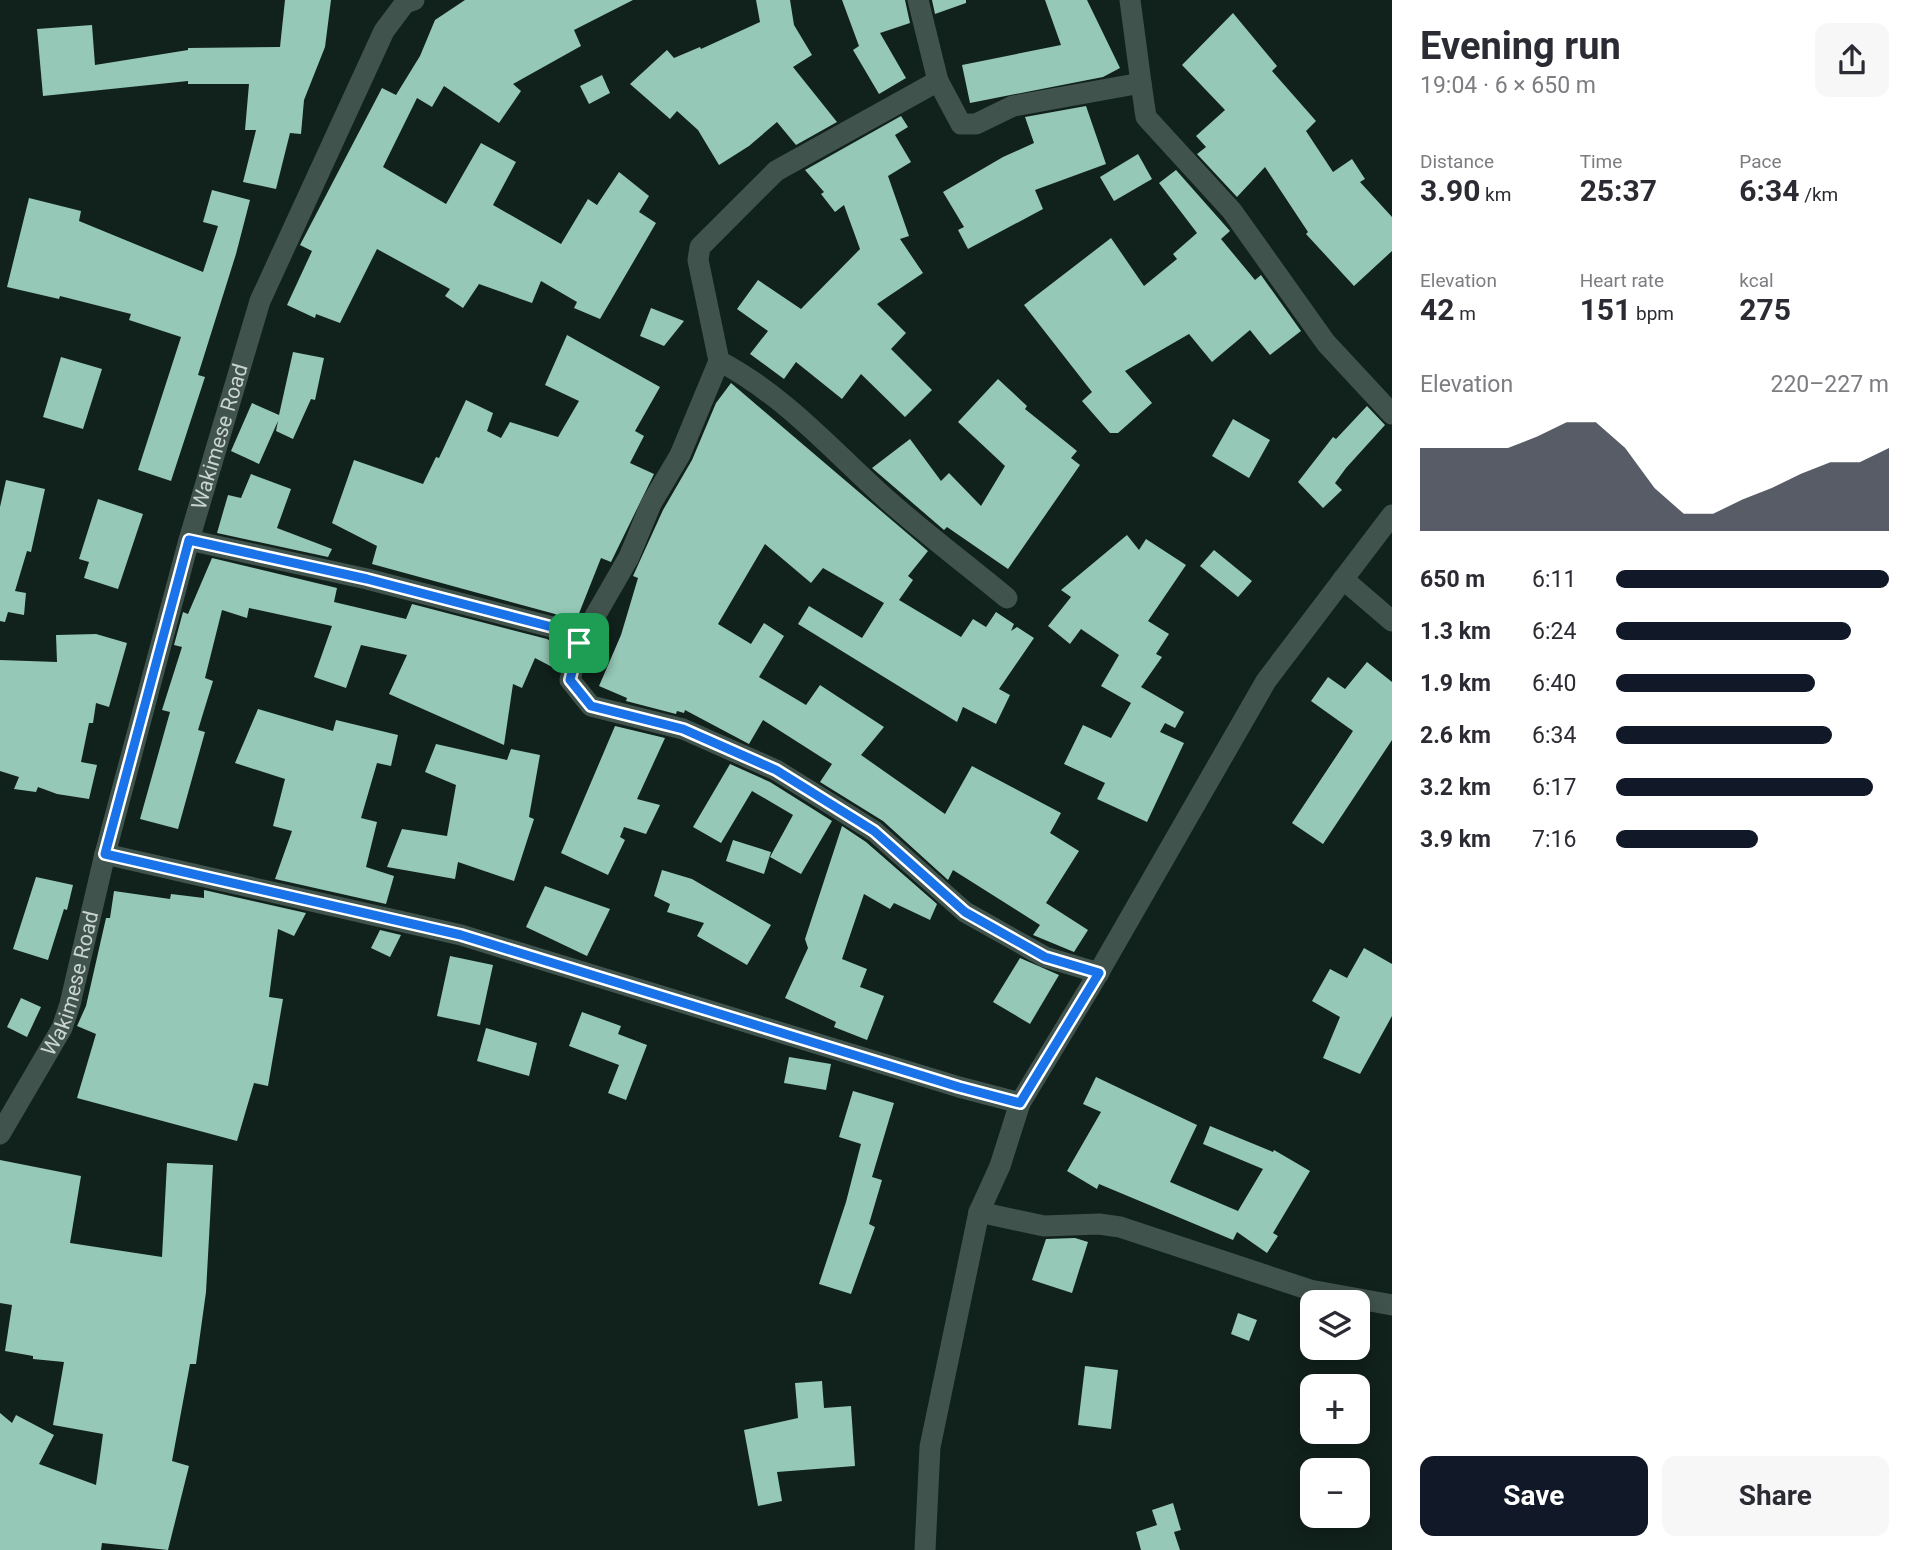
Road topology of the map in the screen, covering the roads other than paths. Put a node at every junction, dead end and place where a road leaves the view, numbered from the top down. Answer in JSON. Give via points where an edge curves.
{"nodes":[{"id":1,"x":918,"y":0,"type":"edge"},
{"id":2,"x":1130,"y":0,"type":"edge"},
{"id":3,"x":408,"y":1,"type":"edge"},
{"id":4,"x":938,"y":81,"type":"junction"},
{"id":5,"x":1141,"y":83,"type":"junction"},
{"id":6,"x":719,"y":361,"type":"junction"},
{"id":7,"x":1392,"y":414,"type":"edge"},
{"id":8,"x":1392,"y":514,"type":"edge"},
{"id":9,"x":189,"y":540,"type":"junction"},
{"id":10,"x":1343,"y":579,"type":"junction"},
{"id":11,"x":1007,"y":598,"type":"dead end"},
{"id":12,"x":1392,"y":621,"type":"edge"},
{"id":13,"x":579,"y":643,"type":"junction"},
{"id":14,"x":105,"y":854,"type":"junction"},
{"id":15,"x":1099,"y":973,"type":"junction"},
{"id":16,"x":1020,"y":1103,"type":"junction"},
{"id":17,"x":0,"y":1134,"type":"edge"},
{"id":18,"x":979,"y":1212,"type":"junction"},
{"id":19,"x":1392,"y":1305,"type":"edge"},
{"id":20,"x":925,"y":1550,"type":"edge"}],
"edges":[{"from":1,"to":4,"type":"street"},
{"from":2,"to":5,"type":"street"},
{"from":3,"to":9,"type":"street","name":"Wakimese Road","via":[[384,32],[260,301]]},
{"from":4,"to":5,"type":"street","via":[[961,124],[976,124],[1013,106]]},
{"from":4,"to":6,"type":"street","via":[[776,171],[700,247],[698,260]]},
{"from":5,"to":7,"type":"street","via":[[1146,117],[1233,211],[1326,343]]},
{"from":6,"to":11,"type":"street","via":[[778,399],[884,496]]},
{"from":6,"to":13,"type":"street","via":[[680,455]]},
{"from":8,"to":10,"type":"street"},
{"from":9,"to":13,"type":"street","via":[[526,620],[552,627]]},
{"from":9,"to":14,"type":"street","name":"Wakimese Road"},
{"from":10,"to":12,"type":"street"},
{"from":10,"to":15,"type":"street","via":[[1266,681]]},
{"from":13,"to":15,"type":"street","via":[[570,680],[591,706],[683,729],[776,770],[874,831],[965,912],[1045,957]]},
{"from":14,"to":16,"type":"street","via":[[461,935]]},
{"from":14,"to":17,"type":"street","name":"Wakimese Road","via":[[62,1028]]},
{"from":15,"to":16,"type":"street"},
{"from":16,"to":18,"type":"street"},
{"from":18,"to":19,"type":"street","via":[[1044,1226],[1120,1227],[1310,1290]]},
{"from":18,"to":20,"type":"street","via":[[930,1447]]}]}
